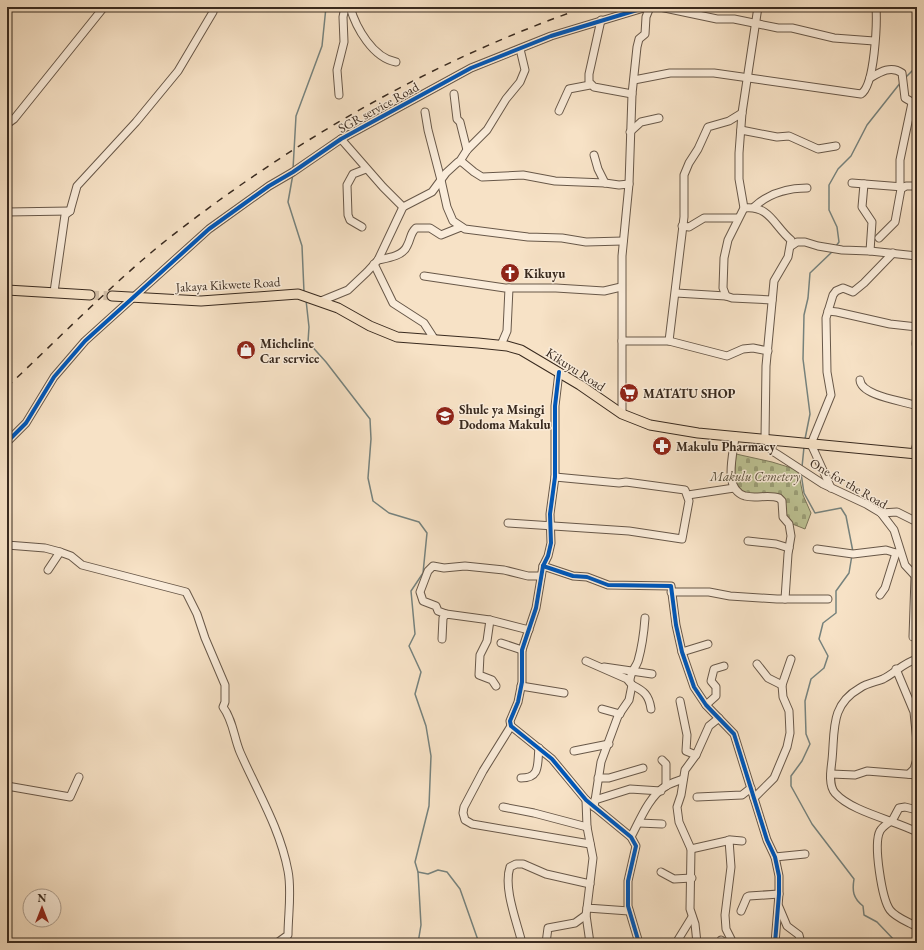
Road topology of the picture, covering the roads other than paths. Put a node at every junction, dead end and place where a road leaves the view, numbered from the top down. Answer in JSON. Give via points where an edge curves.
{"nodes":[{"id":1,"x":104,"y":7,"type":"edge"},
{"id":2,"x":345,"y":7,"type":"edge"},
{"id":3,"x":350,"y":7,"type":"edge"},
{"id":4,"x":647,"y":7,"type":"edge"},
{"id":5,"x":650,"y":7,"type":"edge"},
{"id":6,"x":660,"y":7,"type":"edge"},
{"id":7,"x":758,"y":7,"type":"edge"},
{"id":8,"x":876,"y":7,"type":"edge"},
{"id":9,"x":906,"y":7,"type":"edge"},
{"id":10,"x":917,"y":8,"type":"edge"},
{"id":11,"x":212,"y":12,"type":"dead end"},
{"id":12,"x":600,"y":20,"type":"junction"},
{"id":13,"x":755,"y":23,"type":"junction"},
{"id":14,"x":874,"y":41,"type":"junction"},
{"id":15,"x":520,"y":49,"type":"junction"},
{"id":16,"x":396,"y":62,"type":"dead end"},
{"id":17,"x":748,"y":78,"type":"junction"},
{"id":18,"x":870,"y":78,"type":"junction"},
{"id":19,"x":634,"y":80,"type":"junction"},
{"id":20,"x":590,"y":85,"type":"junction"},
{"id":21,"x":454,"y":94,"type":"dead end"},
{"id":22,"x":632,"y":94,"type":"junction"},
{"id":23,"x":339,"y":95,"type":"dead end"},
{"id":24,"x":914,"y":104,"type":"edge"},
{"id":25,"x":559,"y":111,"type":"dead end"},
{"id":26,"x":425,"y":112,"type":"dead end"},
{"id":27,"x":742,"y":113,"type":"junction"},
{"id":28,"x":659,"y":118,"type":"dead end"},
{"id":29,"x":7,"y":124,"type":"edge"},
{"id":30,"x":741,"y":130,"type":"junction"},
{"id":31,"x":630,"y":132,"type":"junction"},
{"id":32,"x":341,"y":139,"type":"junction"},
{"id":33,"x":836,"y":146,"type":"dead end"},
{"id":34,"x":467,"y":150,"type":"junction"},
{"id":35,"x":594,"y":155,"type":"dead end"},
{"id":36,"x":460,"y":161,"type":"junction"},
{"id":37,"x":366,"y":169,"type":"junction"},
{"id":38,"x":441,"y":180,"type":"junction"},
{"id":39,"x":605,"y":183,"type":"junction"},
{"id":40,"x":852,"y":183,"type":"dead end"},
{"id":41,"x":629,"y":184,"type":"junction"},
{"id":42,"x":864,"y":184,"type":"junction"},
{"id":43,"x":917,"y":186,"type":"edge"},
{"id":44,"x":901,"y":187,"type":"junction"},
{"id":45,"x":807,"y":188,"type":"dead end"},
{"id":46,"x":403,"y":207,"type":"junction"},
{"id":47,"x":754,"y":207,"type":"junction"},
{"id":48,"x":744,"y":208,"type":"junction"},
{"id":49,"x":70,"y":211,"type":"junction"},
{"id":50,"x":7,"y":212,"type":"edge"},
{"id":51,"x":738,"y":218,"type":"junction"},
{"id":52,"x":682,"y":226,"type":"junction"},
{"id":53,"x":362,"y":227,"type":"dead end"},
{"id":54,"x":461,"y":227,"type":"junction"},
{"id":55,"x":880,"y":238,"type":"dead end"},
{"id":56,"x":623,"y":241,"type":"junction"},
{"id":57,"x":791,"y":246,"type":"junction"},
{"id":58,"x":870,"y":250,"type":"junction"},
{"id":59,"x":893,"y":254,"type":"junction"},
{"id":60,"x":917,"y":256,"type":"edge"},
{"id":61,"x":376,"y":262,"type":"junction"},
{"id":62,"x":424,"y":276,"type":"dead end"},
{"id":63,"x":621,"y":287,"type":"junction"},
{"id":64,"x":509,"y":288,"type":"junction"},
{"id":65,"x":7,"y":290,"type":"edge"},
{"id":66,"x":54,"y":292,"type":"junction"},
{"id":67,"x":676,"y":293,"type":"junction"},
{"id":68,"x":90,"y":294,"type":"tunnel mouth"},
{"id":69,"x":298,"y":294,"type":"joint"},
{"id":70,"x":112,"y":296,"type":"tunnel mouth"},
{"id":71,"x":726,"y":296,"type":"junction"},
{"id":72,"x":131,"y":297,"type":"junction"},
{"id":73,"x":772,"y":300,"type":"junction"},
{"id":74,"x":321,"y":301,"type":"junction"},
{"id":75,"x":828,"y":311,"type":"junction"},
{"id":76,"x":917,"y":327,"type":"edge"},
{"id":77,"x":917,"y":335,"type":"edge"},
{"id":78,"x":435,"y":340,"type":"junction"},
{"id":79,"x":622,"y":341,"type":"junction"},
{"id":80,"x":669,"y":341,"type":"junction"},
{"id":81,"x":501,"y":345,"type":"junction"},
{"id":82,"x":917,"y":346,"type":"edge"},
{"id":83,"x":768,"y":351,"type":"junction"},
{"id":84,"x":559,"y":372,"type":"junction"},
{"id":85,"x":860,"y":380,"type":"dead end"},
{"id":86,"x":917,"y":406,"type":"edge"},
{"id":87,"x":622,"y":414,"type":"junction"},
{"id":88,"x":735,"y":436,"type":"junction"},
{"id":89,"x":769,"y":439,"type":"junction"},
{"id":90,"x":7,"y":442,"type":"edge"},
{"id":91,"x":807,"y":443,"type":"junction"},
{"id":92,"x":917,"y":443,"type":"edge"},
{"id":93,"x":915,"y":454,"type":"edge"},
{"id":94,"x":555,"y":477,"type":"junction"},
{"id":95,"x":734,"y":488,"type":"junction"},
{"id":96,"x":831,"y":488,"type":"junction"},
{"id":97,"x":688,"y":495,"type":"junction"},
{"id":98,"x":881,"y":513,"type":"junction"},
{"id":99,"x":917,"y":522,"type":"edge"},
{"id":100,"x":508,"y":523,"type":"dead end"},
{"id":101,"x":551,"y":525,"type":"junction"},
{"id":102,"x":748,"y":541,"type":"dead end"},
{"id":103,"x":7,"y":546,"type":"edge"},
{"id":104,"x":789,"y":548,"type":"junction"},
{"id":105,"x":818,"y":549,"type":"dead end"},
{"id":106,"x":60,"y":552,"type":"junction"},
{"id":107,"x":898,"y":553,"type":"junction"},
{"id":108,"x":543,"y":566,"type":"junction"},
{"id":109,"x":48,"y":570,"type":"dead end"},
{"id":110,"x":541,"y":576,"type":"junction"},
{"id":111,"x":916,"y":577,"type":"edge"},
{"id":112,"x":670,"y":592,"type":"junction"},
{"id":113,"x":880,"y":595,"type":"dead end"},
{"id":114,"x":785,"y":599,"type":"junction"},
{"id":115,"x":828,"y":599,"type":"dead end"},
{"id":116,"x":446,"y":614,"type":"junction"},
{"id":117,"x":645,"y":618,"type":"dead end"},
{"id":118,"x":490,"y":620,"type":"junction"},
{"id":119,"x":529,"y":630,"type":"junction"},
{"id":120,"x":913,"y":638,"type":"dead end"},
{"id":121,"x":442,"y":639,"type":"dead end"},
{"id":122,"x":501,"y":643,"type":"dead end"},
{"id":123,"x":708,"y":644,"type":"dead end"},
{"id":124,"x":522,"y":650,"type":"junction"},
{"id":125,"x":682,"y":652,"type":"junction"},
{"id":126,"x":791,"y":659,"type":"dead end"},
{"id":127,"x":917,"y":659,"type":"edge"},
{"id":128,"x":586,"y":661,"type":"dead end"},
{"id":129,"x":757,"y":664,"type":"dead end"},
{"id":130,"x":724,"y":666,"type":"dead end"},
{"id":131,"x":600,"y":667,"type":"junction"},
{"id":132,"x":896,"y":669,"type":"junction"},
{"id":133,"x":631,"y":670,"type":"junction"},
{"id":134,"x":652,"y":674,"type":"dead end"},
{"id":135,"x":631,"y":683,"type":"junction"},
{"id":136,"x":782,"y":684,"type":"junction"},
{"id":137,"x":496,"y":686,"type":"dead end"},
{"id":138,"x":521,"y":686,"type":"junction"},
{"id":139,"x":564,"y":693,"type":"dead end"},
{"id":140,"x":680,"y":701,"type":"dead end"},
{"id":141,"x":706,"y":705,"type":"junction"},
{"id":142,"x":651,"y":708,"type":"dead end"},
{"id":143,"x":602,"y":710,"type":"dead end"},
{"id":144,"x":620,"y":714,"type":"junction"},
{"id":145,"x":719,"y":718,"type":"junction"},
{"id":146,"x":511,"y":726,"type":"junction"},
{"id":147,"x":917,"y":742,"type":"edge"},
{"id":148,"x":609,"y":744,"type":"junction"},
{"id":149,"x":539,"y":748,"type":"junction"},
{"id":150,"x":574,"y":751,"type":"dead end"},
{"id":151,"x":696,"y":755,"type":"junction"},
{"id":152,"x":917,"y":759,"type":"edge"},
{"id":153,"x":662,"y":760,"type":"dead end"},
{"id":154,"x":643,"y":768,"type":"dead end"},
{"id":155,"x":831,"y":774,"type":"junction"},
{"id":156,"x":909,"y":774,"type":"junction"},
{"id":157,"x":917,"y":775,"type":"edge"},
{"id":158,"x":80,"y":777,"type":"dead end"},
{"id":159,"x":521,"y":778,"type":"dead end"},
{"id":160,"x":598,"y":778,"type":"junction"},
{"id":161,"x":683,"y":779,"type":"junction"},
{"id":162,"x":7,"y":786,"type":"edge"},
{"id":163,"x":663,"y":788,"type":"junction"},
{"id":164,"x":751,"y":788,"type":"junction"},
{"id":165,"x":697,"y":797,"type":"dead end"},
{"id":166,"x":754,"y":798,"type":"junction"},
{"id":167,"x":586,"y":800,"type":"junction"},
{"id":168,"x":595,"y":804,"type":"junction"},
{"id":169,"x":502,"y":807,"type":"dead end"},
{"id":170,"x":917,"y":810,"type":"edge"},
{"id":171,"x":891,"y":821,"type":"junction"},
{"id":172,"x":639,"y":823,"type":"junction"},
{"id":173,"x":662,"y":824,"type":"dead end"},
{"id":174,"x":587,"y":827,"type":"junction"},
{"id":175,"x":917,"y":832,"type":"edge"},
{"id":176,"x":631,"y":837,"type":"junction"},
{"id":177,"x":729,"y":840,"type":"junction"},
{"id":178,"x":742,"y":841,"type":"dead end"},
{"id":179,"x":590,"y":844,"type":"junction"},
{"id":180,"x":691,"y":849,"type":"junction"},
{"id":181,"x":805,"y":854,"type":"dead end"},
{"id":182,"x":775,"y":857,"type":"junction"},
{"id":183,"x":661,"y":872,"type":"dead end"},
{"id":184,"x":692,"y":878,"type":"junction"},
{"id":185,"x":590,"y":884,"type":"junction"},
{"id":186,"x":779,"y":894,"type":"junction"},
{"id":187,"x":778,"y":907,"type":"junction"},
{"id":188,"x":630,"y":911,"type":"junction"},
{"id":189,"x":742,"y":911,"type":"dead end"},
{"id":190,"x":586,"y":912,"type":"junction"},
{"id":191,"x":692,"y":916,"type":"junction"},
{"id":192,"x":917,"y":927,"type":"edge"},
{"id":193,"x":277,"y":943,"type":"edge"},
{"id":194,"x":522,"y":943,"type":"edge"},
{"id":195,"x":546,"y":943,"type":"edge"},
{"id":196,"x":590,"y":943,"type":"edge"},
{"id":197,"x":639,"y":943,"type":"edge"},
{"id":198,"x":676,"y":943,"type":"edge"},
{"id":199,"x":697,"y":943,"type":"edge"},
{"id":200,"x":733,"y":943,"type":"edge"},
{"id":201,"x":775,"y":943,"type":"edge"},
{"id":202,"x":801,"y":943,"type":"edge"}],
"edges":[{"from":1,"to":29,"type":"street","via":[[14,119]]},
{"from":2,"to":23,"type":"street","via":[[344,42],[338,70]]},
{"from":3,"to":16,"type":"street","via":[[355,23],[371,48],[379,56]]},
{"from":4,"to":12,"type":"street","name":"SGR service Road"},
{"from":5,"to":19,"type":"street","via":[[645,34],[637,47]]},
{"from":6,"to":13,"type":"street","via":[[717,19]]},
{"from":7,"to":13,"type":"street"},
{"from":8,"to":14,"type":"street"},
{"from":9,"to":10,"type":"street"},
{"from":11,"to":49,"type":"street","via":[[178,71],[136,122],[77,186]]},
{"from":12,"to":15,"type":"street","name":"SGR service Road"},
{"from":12,"to":20,"type":"street","via":[[589,74]]},
{"from":13,"to":14,"type":"street","via":[[834,38]]},
{"from":13,"to":17,"type":"street"},
{"from":14,"to":18,"type":"street"},
{"from":15,"to":32,"type":"street","name":"SGR service Road","via":[[471,68]]},
{"from":15,"to":34,"type":"street","via":[[525,70],[520,82],[487,130]]},
{"from":17,"to":18,"type":"street","via":[[861,94],[865,92]]},
{"from":17,"to":19,"type":"street","via":[[714,72],[694,72],[670,73]]},
{"from":17,"to":27,"type":"street"},
{"from":18,"to":24,"type":"street","via":[[888,69],[898,70],[902,73],[905,98]]},
{"from":19,"to":22,"type":"street"},
{"from":20,"to":22,"type":"street"},
{"from":20,"to":25,"type":"street","via":[[569,89]]},
{"from":21,"to":34,"type":"street","via":[[457,119]]},
{"from":22,"to":31,"type":"street"},
{"from":24,"to":44,"type":"street","via":[[900,160]]},
{"from":26,"to":38,"type":"street"},
{"from":27,"to":30,"type":"street"},
{"from":27,"to":52,"type":"street","via":[[708,127],[684,175]]},
{"from":28,"to":31,"type":"street","via":[[642,122]]},
{"from":30,"to":33,"type":"street","via":[[777,137],[790,136],[818,149]]},
{"from":30,"to":48,"type":"street","via":[[739,168]]},
{"from":31,"to":41,"type":"street"},
{"from":32,"to":37,"type":"street"},
{"from":32,"to":72,"type":"street","name":"SGR service Road","via":[[208,229]]},
{"from":34,"to":36,"type":"street"},
{"from":35,"to":39,"type":"street"},
{"from":36,"to":38,"type":"street","via":[[453,165]]},
{"from":36,"to":39,"type":"street","via":[[482,177],[508,174],[554,181]]},
{"from":37,"to":46,"type":"street"},
{"from":37,"to":53,"type":"street","via":[[353,174],[347,185],[348,215],[350,220]]},
{"from":38,"to":46,"type":"street","via":[[432,192]]},
{"from":38,"to":54,"type":"street","via":[[446,208],[450,217]]},
{"from":39,"to":41,"type":"street"},
{"from":40,"to":42,"type":"street"},
{"from":41,"to":56,"type":"street"},
{"from":42,"to":44,"type":"street"},
{"from":42,"to":58,"type":"street","via":[[862,207],[872,222]]},
{"from":43,"to":44,"type":"street"},
{"from":44,"to":55,"type":"street","via":[[895,222]]},
{"from":45,"to":47,"type":"street","via":[[788,189],[773,194]]},
{"from":46,"to":61,"type":"street"},
{"from":47,"to":48,"type":"street"},
{"from":47,"to":57,"type":"street","via":[[764,211],[791,240]]},
{"from":48,"to":51,"type":"street"},
{"from":49,"to":50,"type":"street"},
{"from":49,"to":66,"type":"street","via":[[65,215]]},
{"from":51,"to":52,"type":"street","via":[[704,218],[690,227]]},
{"from":51,"to":71,"type":"street","via":[[728,240],[724,258],[723,288]]},
{"from":52,"to":67,"type":"street"},
{"from":54,"to":56,"type":"street","via":[[469,231],[528,237],[586,242]]},
{"from":54,"to":61,"type":"street","via":[[441,235],[430,228],[416,228],[411,234],[407,248]]},
{"from":56,"to":63,"type":"street"},
{"from":57,"to":58,"type":"street","via":[[805,242],[834,249]]},
{"from":57,"to":73,"type":"street","via":[[788,257],[776,276]]},
{"from":58,"to":59,"type":"street"},
{"from":59,"to":60,"type":"street"},
{"from":59,"to":75,"type":"street","via":[[853,292],[843,288],[836,291]]},
{"from":61,"to":74,"type":"street","via":[[348,290]]},
{"from":61,"to":78,"type":"street","via":[[393,303],[424,323]]},
{"from":62,"to":64,"type":"street"},
{"from":63,"to":64,"type":"street","via":[[604,291]]},
{"from":63,"to":79,"type":"street"},
{"from":64,"to":81,"type":"street","via":[[507,331]]},
{"from":65,"to":66,"type":"main road"},
{"from":66,"to":68,"type":"main road"},
{"from":67,"to":71,"type":"street"},
{"from":67,"to":80,"type":"street"},
{"from":69,"to":72,"type":"main road","name":"Jakaya Kikwete Road","via":[[201,301]]},
{"from":69,"to":74,"type":"main road","name":"Kikuyu Road"},
{"from":70,"to":72,"type":"main road","name":"Jakaya Kikwete Road"},
{"from":71,"to":73,"type":"street"},
{"from":72,"to":90,"type":"street","name":"SGR service Road","via":[[85,341],[54,377],[26,423]]},
{"from":73,"to":83,"type":"street"},
{"from":74,"to":78,"type":"main road","name":"Kikuyu Road","via":[[385,334]]},
{"from":75,"to":76,"type":"street"},
{"from":75,"to":91,"type":"street","via":[[827,372],[832,395]]},
{"from":77,"to":82,"type":"street"},
{"from":78,"to":81,"type":"main road","name":"Kikuyu Road"},
{"from":79,"to":80,"type":"street"},
{"from":79,"to":87,"type":"street"},
{"from":80,"to":83,"type":"street","via":[[727,356],[743,349]]},
{"from":81,"to":84,"type":"main road","name":"Kikuyu Road","via":[[521,350]]},
{"from":83,"to":89,"type":"street"},
{"from":84,"to":87,"type":"main road","name":"Kikuyu Road"},
{"from":84,"to":94,"type":"street","via":[[555,406]]},
{"from":85,"to":86,"type":"street","via":[[863,387],[875,394]]},
{"from":87,"to":88,"type":"main road","name":"Kikuyu Road","via":[[650,425],[670,429]]},
{"from":88,"to":89,"type":"main road","name":"Kikuyu Road"},
{"from":88,"to":95,"type":"street","via":[[732,478]]},
{"from":89,"to":91,"type":"main road","name":"Kikuyu Road"},
{"from":89,"to":96,"type":"street","name":"One for the Road","via":[[772,451]]},
{"from":91,"to":93,"type":"main road","name":"Kikuyu Road"},
{"from":91,"to":96,"type":"street"},
{"from":92,"to":93,"type":"street"},
{"from":94,"to":97,"type":"street","via":[[680,489],[685,490]]},
{"from":94,"to":101,"type":"street"},
{"from":95,"to":97,"type":"street"},
{"from":95,"to":104,"type":"street","via":[[745,496],[781,499],[783,517],[790,530]]},
{"from":96,"to":98,"type":"street","name":"One for the Road"},
{"from":97,"to":101,"type":"street","via":[[686,527],[682,539],[629,531],[588,530]]},
{"from":98,"to":99,"type":"street","via":[[896,512]]},
{"from":98,"to":107,"type":"street","name":"One for the Road","via":[[894,530]]},
{"from":100,"to":101,"type":"street"},
{"from":101,"to":108,"type":"street","via":[[551,543]]},
{"from":102,"to":104,"type":"street"},
{"from":103,"to":106,"type":"street","via":[[46,548]]},
{"from":104,"to":114,"type":"street"},
{"from":105,"to":107,"type":"street","via":[[853,554],[886,550]]},
{"from":106,"to":109,"type":"street"},
{"from":106,"to":193,"type":"street","via":[[71,556],[82,565],[186,592],[225,685],[226,702],[223,707],[229,717],[239,750],[263,799],[289,872],[288,935]]},
{"from":107,"to":111,"type":"street","name":"One for the Road"},
{"from":107,"to":113,"type":"street"},
{"from":108,"to":110,"type":"street"},
{"from":108,"to":112,"type":"street","via":[[608,585],[671,586]]},
{"from":110,"to":116,"type":"street","via":[[465,566],[433,566],[428,571],[420,592],[423,601],[436,606],[438,611]]},
{"from":110,"to":119,"type":"street","via":[[536,608]]},
{"from":111,"to":120,"type":"street"},
{"from":112,"to":114,"type":"street","via":[[709,592],[730,596]]},
{"from":112,"to":125,"type":"street"},
{"from":114,"to":115,"type":"street"},
{"from":116,"to":118,"type":"street"},
{"from":116,"to":121,"type":"street","via":[[443,618]]},
{"from":117,"to":133,"type":"street","via":[[637,663]]},
{"from":118,"to":119,"type":"street"},
{"from":118,"to":137,"type":"street","via":[[487,641],[480,656],[480,675],[492,680]]},
{"from":119,"to":124,"type":"street"},
{"from":122,"to":124,"type":"street"},
{"from":123,"to":125,"type":"street"},
{"from":124,"to":138,"type":"street"},
{"from":125,"to":141,"type":"street","via":[[694,687]]},
{"from":126,"to":136,"type":"street"},
{"from":127,"to":132,"type":"street"},
{"from":128,"to":131,"type":"street"},
{"from":129,"to":136,"type":"street","via":[[768,678]]},
{"from":130,"to":141,"type":"street","via":[[712,671],[716,696]]},
{"from":131,"to":133,"type":"street"},
{"from":131,"to":135,"type":"street"},
{"from":132,"to":147,"type":"street","via":[[914,712]]},
{"from":132,"to":155,"type":"street","via":[[882,680],[859,688],[843,700],[838,708]]},
{"from":133,"to":134,"type":"street"},
{"from":133,"to":135,"type":"street"},
{"from":135,"to":142,"type":"street","via":[[645,692]]},
{"from":135,"to":144,"type":"street","via":[[629,700]]},
{"from":136,"to":166,"type":"street","via":[[783,697],[789,711],[790,733],[787,747],[774,778]]},
{"from":138,"to":139,"type":"street"},
{"from":138,"to":146,"type":"street","via":[[510,721]]},
{"from":140,"to":151,"type":"street","via":[[687,735],[686,751]]},
{"from":141,"to":145,"type":"street"},
{"from":143,"to":144,"type":"street"},
{"from":144,"to":148,"type":"street"},
{"from":145,"to":151,"type":"street","via":[[709,726]]},
{"from":145,"to":164,"type":"street","via":[[736,738]]},
{"from":146,"to":149,"type":"street"},
{"from":146,"to":179,"type":"street","via":[[464,807],[465,820],[472,824]]},
{"from":148,"to":150,"type":"street"},
{"from":148,"to":160,"type":"street"},
{"from":149,"to":159,"type":"street","via":[[534,776]]},
{"from":149,"to":167,"type":"street","via":[[552,759]]},
{"from":151,"to":161,"type":"street","via":[[685,770]]},
{"from":152,"to":156,"type":"street","via":[[914,769]]},
{"from":153,"to":163,"type":"street","via":[[666,764]]},
{"from":154,"to":160,"type":"street","via":[[609,778]]},
{"from":155,"to":156,"type":"street","via":[[855,775],[867,771]]},
{"from":155,"to":171,"type":"street","via":[[834,792],[870,813]]},
{"from":156,"to":157,"type":"street"},
{"from":158,"to":162,"type":"street","via":[[70,797]]},
{"from":160,"to":168,"type":"street"},
{"from":161,"to":163,"type":"street"},
{"from":161,"to":180,"type":"street","via":[[677,807]]},
{"from":163,"to":168,"type":"street","via":[[630,789]]},
{"from":163,"to":172,"type":"street","via":[[648,805]]},
{"from":164,"to":165,"type":"street","via":[[742,795]]},
{"from":164,"to":166,"type":"street"},
{"from":166,"to":182,"type":"street"},
{"from":167,"to":168,"type":"street"},
{"from":167,"to":174,"type":"street"},
{"from":168,"to":176,"type":"street"},
{"from":169,"to":174,"type":"street"},
{"from":170,"to":171,"type":"street","via":[[899,808]]},
{"from":171,"to":175,"type":"street"},
{"from":171,"to":192,"type":"street","via":[[880,830],[876,842],[886,900],[890,910]]},
{"from":172,"to":173,"type":"street"},
{"from":172,"to":176,"type":"street"},
{"from":174,"to":179,"type":"street"},
{"from":176,"to":188,"type":"street","via":[[636,846],[627,894]]},
{"from":177,"to":178,"type":"street"},
{"from":177,"to":180,"type":"street"},
{"from":177,"to":200,"type":"street","via":[[731,867],[725,915],[726,929]]},
{"from":179,"to":185,"type":"street","via":[[593,866]]},
{"from":180,"to":184,"type":"street"},
{"from":181,"to":182,"type":"street"},
{"from":182,"to":186,"type":"street"},
{"from":183,"to":184,"type":"street","via":[[674,879]]},
{"from":184,"to":191,"type":"street"},
{"from":185,"to":190,"type":"street"},
{"from":185,"to":194,"type":"street","via":[[546,874],[523,864],[510,867],[508,877],[512,904]]},
{"from":186,"to":187,"type":"street"},
{"from":186,"to":189,"type":"street","via":[[749,896]]},
{"from":187,"to":201,"type":"street"},
{"from":187,"to":202,"type":"street","via":[[787,926],[798,935]]},
{"from":188,"to":190,"type":"street"},
{"from":188,"to":197,"type":"street"},
{"from":190,"to":195,"type":"street","via":[[575,923],[549,927]]},
{"from":190,"to":196,"type":"street"},
{"from":191,"to":198,"type":"street"},
{"from":191,"to":199,"type":"street"}]}
